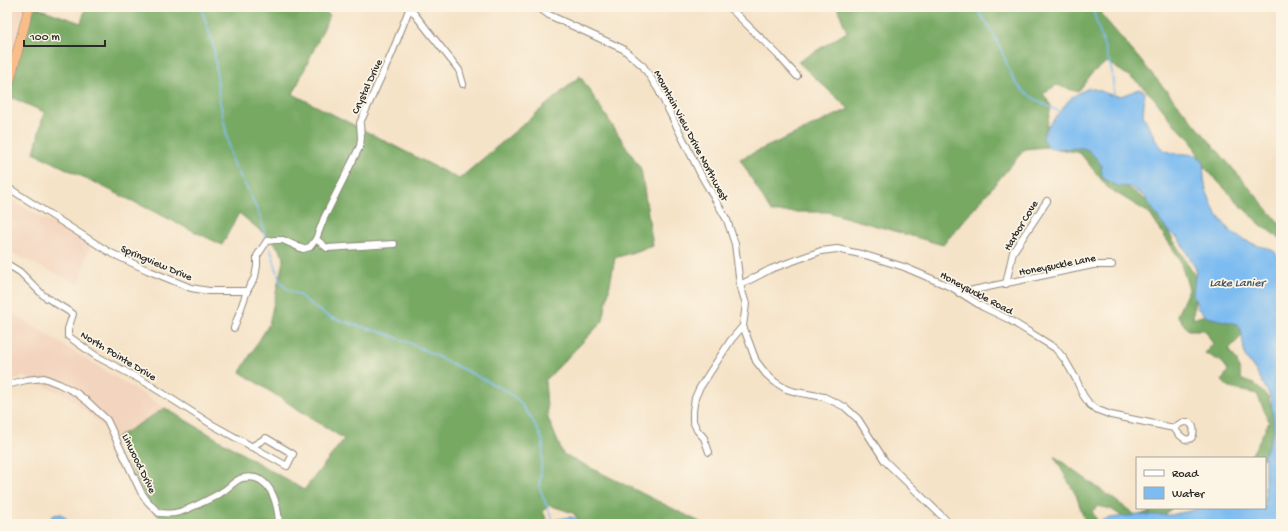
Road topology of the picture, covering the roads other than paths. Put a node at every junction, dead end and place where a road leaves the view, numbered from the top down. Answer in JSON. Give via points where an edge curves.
{"nodes":[{"id":1,"x":29,"y":7,"type":"edge"},
{"id":2,"x":410,"y":7,"type":"edge"},
{"id":3,"x":538,"y":7,"type":"edge"},
{"id":4,"x":729,"y":7,"type":"edge"},
{"id":5,"x":797,"y":76,"type":"dead end"},
{"id":6,"x":463,"y":84,"type":"dead end"},
{"id":7,"x":7,"y":91,"type":"edge"},
{"id":8,"x":7,"y":187,"type":"edge"},
{"id":9,"x":1046,"y":201,"type":"dead end"},
{"id":10,"x":316,"y":240,"type":"junction"},
{"id":11,"x":394,"y":244,"type":"dead end"},
{"id":12,"x":7,"y":264,"type":"edge"},
{"id":13,"x":1112,"y":265,"type":"dead end"},
{"id":14,"x":1006,"y":284,"type":"junction"},
{"id":15,"x":740,"y":285,"type":"junction"},
{"id":16,"x":247,"y":291,"type":"junction"},
{"id":17,"x":959,"y":293,"type":"junction"},
{"id":18,"x":743,"y":326,"type":"junction"},
{"id":19,"x":234,"y":328,"type":"dead end"},
{"id":20,"x":7,"y":385,"type":"edge"},
{"id":21,"x":1174,"y":428,"type":"dead end"},
{"id":22,"x":251,"y":447,"type":"junction"},
{"id":23,"x":709,"y":452,"type":"dead end"},
{"id":24,"x":279,"y":524,"type":"edge"},
{"id":25,"x":950,"y":524,"type":"edge"}],
"edges":[{"from":1,"to":7,"type":"highway"},
{"from":2,"to":6,"type":"street","via":[[459,70]]},
{"from":2,"to":10,"type":"street","name":"Crystal Drive","via":[[360,124],[360,146],[324,218]]},
{"from":3,"to":15,"type":"street","name":"Mountain View Drive Northwest","via":[[549,15],[623,49],[643,66],[658,89],[701,175],[727,220],[735,244]]},
{"from":4,"to":5,"type":"street"},
{"from":8,"to":16,"type":"street","name":"Springview Drive","via":[[109,252],[147,270],[191,288],[209,291]]},
{"from":9,"to":14,"type":"street","name":"Harbor Cove","via":[[1013,252]]},
{"from":10,"to":11,"type":"street","via":[[327,248]]},
{"from":10,"to":16,"type":"street","via":[[310,247],[303,249],[283,240],[267,241],[257,256],[255,278]]},
{"from":12,"to":22,"type":"street","name":"North Pointe Drive","via":[[20,272],[44,296],[73,314],[68,336],[96,356],[145,382]]},
{"from":13,"to":14,"type":"street","name":"Honeysuckle Lane","via":[[1093,265]]},
{"from":14,"to":17,"type":"street"},
{"from":15,"to":17,"type":"street","name":"Honeysuckle Road","via":[[771,269],[821,251],[837,249],[904,267]]},
{"from":15,"to":18,"type":"street","name":"Mountain View Drive Northwest","via":[[746,304]]},
{"from":16,"to":19,"type":"street"},
{"from":17,"to":21,"type":"street","name":"Honeysuckle Road","via":[[1055,348],[1065,360],[1090,405],[1111,415]]},
{"from":18,"to":23,"type":"street","via":[[731,340],[695,398],[693,421]]},
{"from":18,"to":25,"type":"street","via":[[756,361],[766,374],[786,389],[824,397],[846,406],[858,419],[885,461]]},
{"from":20,"to":24,"type":"street","name":"Linwood Drive","via":[[44,378],[75,392],[88,402],[107,420],[141,492],[159,513],[175,513],[225,490],[241,478],[253,477],[264,481],[271,490]]},
{"from":22,"to":22,"type":"street","name":"North Pointe Drive","via":[[287,466],[293,454],[266,438]]}]}
